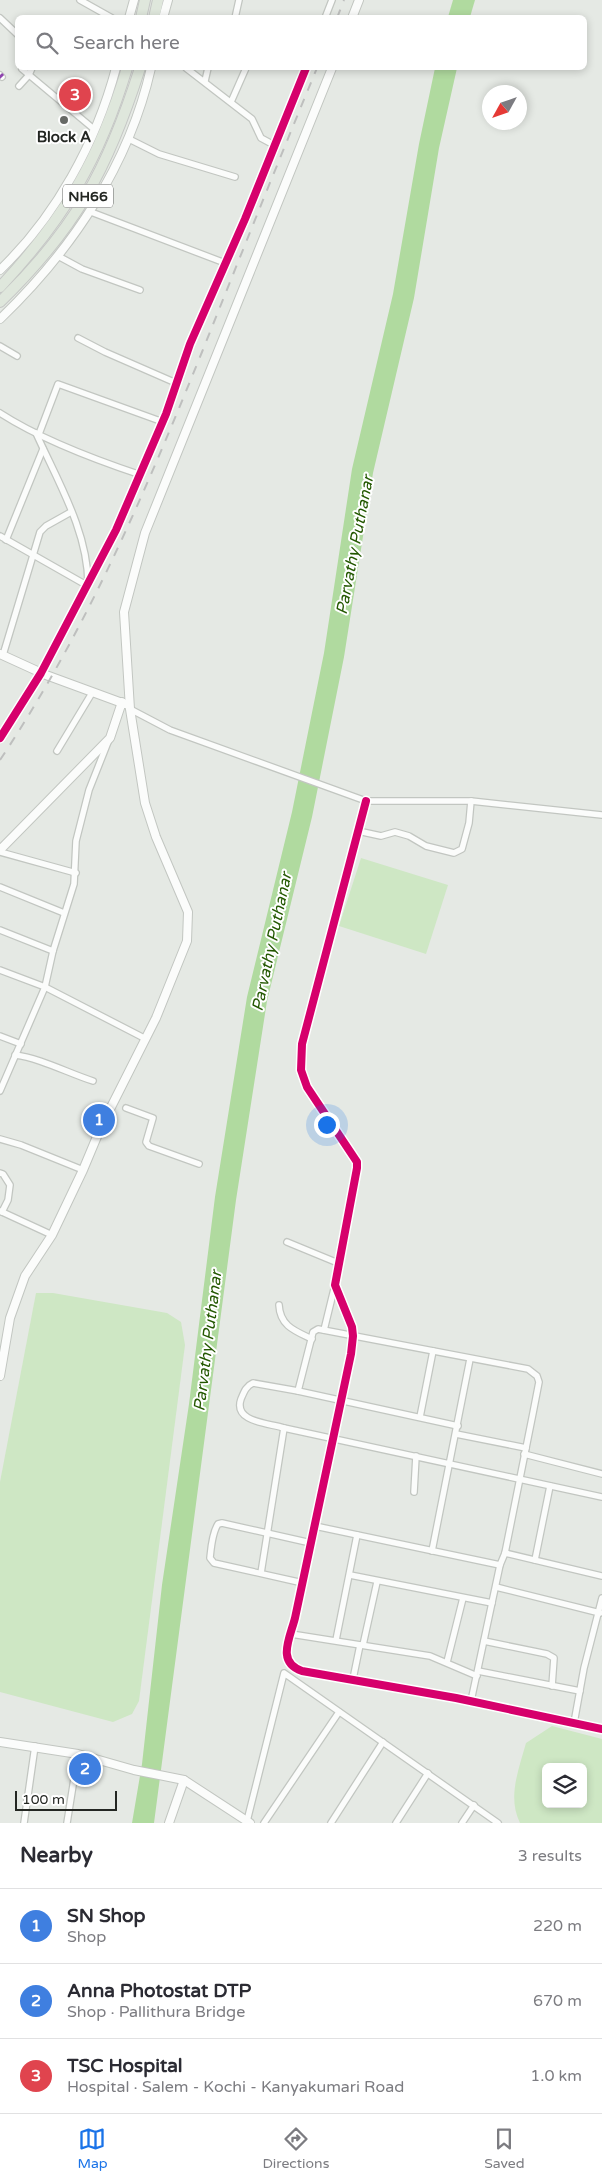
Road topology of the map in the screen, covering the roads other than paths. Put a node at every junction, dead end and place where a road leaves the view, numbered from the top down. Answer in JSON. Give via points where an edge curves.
{"nodes":[{"id":1,"x":80,"y":0,"type":"edge"},
{"id":2,"x":134,"y":0,"type":"edge"},
{"id":3,"x":145,"y":0,"type":"edge"},
{"id":4,"x":158,"y":0,"type":"edge"},
{"id":5,"x":168,"y":0,"type":"edge"},
{"id":6,"x":239,"y":0,"type":"edge"},
{"id":7,"x":332,"y":0,"type":"edge"},
{"id":8,"x":359,"y":0,"type":"edge"},
{"id":9,"x":107,"y":15,"type":"edge"},
{"id":10,"x":130,"y":15,"type":"edge"},
{"id":11,"x":142,"y":15,"type":"edge"},
{"id":12,"x":155,"y":15,"type":"edge"},
{"id":13,"x":164,"y":15,"type":"edge"},
{"id":14,"x":236,"y":15,"type":"edge"},
{"id":15,"x":327,"y":15,"type":"edge"},
{"id":16,"x":353,"y":15,"type":"edge"},
{"id":17,"x":0,"y":18,"type":"edge"},
{"id":18,"x":15,"y":32,"type":"edge"},
{"id":19,"x":23,"y":70,"type":"edge"},
{"id":20,"x":31,"y":70,"type":"edge"},
{"id":21,"x":115,"y":70,"type":"edge"},
{"id":22,"x":126,"y":70,"type":"edge"},
{"id":23,"x":139,"y":70,"type":"edge"},
{"id":24,"x":151,"y":70,"type":"edge"},
{"id":25,"x":189,"y":70,"type":"edge"},
{"id":26,"x":208,"y":70,"type":"edge"},
{"id":27,"x":245,"y":70,"type":"edge"},
{"id":28,"x":306,"y":70,"type":"edge"},
{"id":29,"x":331,"y":70,"type":"edge"},
{"id":30,"x":29,"y":75,"type":"junction"},
{"id":31,"x":205,"y":81,"type":"junction"},
{"id":32,"x":19,"y":86,"type":"dead end"},
{"id":33,"x":231,"y":102,"type":"junction"},
{"id":34,"x":96,"y":130,"type":"junction"},
{"id":35,"x":129,"y":139,"type":"junction"},
{"id":36,"x":274,"y":145,"type":"junction"},
{"id":37,"x":234,"y":177,"type":"dead end"},
{"id":38,"x":91,"y":212,"type":"junction"},
{"id":39,"x":58,"y":256,"type":"junction"},
{"id":40,"x":225,"y":262,"type":"junction"},
{"id":41,"x":0,"y":270,"type":"edge"},
{"id":42,"x":0,"y":287,"type":"edge"},
{"id":43,"x":140,"y":290,"type":"dead end"},
{"id":44,"x":0,"y":302,"type":"edge"},
{"id":45,"x":0,"y":319,"type":"edge"},
{"id":46,"x":78,"y":338,"type":"dead end"},
{"id":47,"x":0,"y":346,"type":"edge"},
{"id":48,"x":17,"y":356,"type":"dead end"},
{"id":49,"x":176,"y":383,"type":"junction"},
{"id":50,"x":0,"y":413,"type":"edge"},
{"id":51,"x":162,"y":422,"type":"junction"},
{"id":52,"x":38,"y":433,"type":"junction"},
{"id":53,"x":43,"y":448,"type":"junction"},
{"id":54,"x":141,"y":475,"type":"junction"},
{"id":55,"x":71,"y":512,"type":"junction"},
{"id":56,"x":0,"y":536,"type":"edge"},
{"id":57,"x":6,"y":540,"type":"junction"},
{"id":58,"x":32,"y":555,"type":"junction"},
{"id":59,"x":88,"y":586,"type":"junction"},
{"id":60,"x":1,"y":654,"type":"edge"},
{"id":61,"x":41,"y":673,"type":"junction"},
{"id":62,"x":92,"y":693,"type":"junction"},
{"id":63,"x":122,"y":702,"type":"junction"},
{"id":64,"x":130,"y":709,"type":"junction"},
{"id":65,"x":0,"y":724,"type":"edge"},
{"id":66,"x":6,"y":728,"type":"junction"},
{"id":67,"x":0,"y":738,"type":"edge"},
{"id":68,"x":110,"y":738,"type":"junction"},
{"id":69,"x":57,"y":751,"type":"dead end"},
{"id":70,"x":366,"y":800,"type":"junction"},
{"id":71,"x":471,"y":801,"type":"junction"},
{"id":72,"x":602,"y":815,"type":"edge"},
{"id":73,"x":358,"y":831,"type":"junction"},
{"id":74,"x":0,"y":851,"type":"edge"},
{"id":75,"x":76,"y":873,"type":"junction"},
{"id":76,"x":0,"y":887,"type":"edge"},
{"id":77,"x":64,"y":913,"type":"junction"},
{"id":78,"x":0,"y":930,"type":"edge"},
{"id":79,"x":53,"y":951,"type":"junction"},
{"id":80,"x":0,"y":970,"type":"edge"},
{"id":81,"x":45,"y":987,"type":"junction"},
{"id":82,"x":0,"y":1036,"type":"edge"},
{"id":83,"x":144,"y":1038,"type":"junction"},
{"id":84,"x":21,"y":1044,"type":"junction"},
{"id":85,"x":16,"y":1055,"type":"junction"},
{"id":86,"x":93,"y":1081,"type":"dead end"},
{"id":87,"x":0,"y":1092,"type":"edge"},
{"id":88,"x":126,"y":1108,"type":"dead end"},
{"id":89,"x":0,"y":1139,"type":"edge"},
{"id":90,"x":199,"y":1164,"type":"dead end"},
{"id":91,"x":83,"y":1170,"type":"junction"},
{"id":92,"x":0,"y":1173,"type":"edge"},
{"id":93,"x":1,"y":1212,"type":"edge"},
{"id":94,"x":52,"y":1235,"type":"junction"},
{"id":95,"x":287,"y":1242,"type":"dead end"},
{"id":96,"x":338,"y":1262,"type":"junction"},
{"id":97,"x":335,"y":1285,"type":"junction"},
{"id":98,"x":279,"y":1305,"type":"dead end"},
{"id":99,"x":324,"y":1330,"type":"junction"},
{"id":100,"x":353,"y":1336,"type":"junction"},
{"id":101,"x":312,"y":1339,"type":"junction"},
{"id":102,"x":2,"y":1349,"type":"edge"},
{"id":103,"x":433,"y":1351,"type":"junction"},
{"id":104,"x":470,"y":1359,"type":"junction"},
{"id":105,"x":0,"y":1376,"type":"edge"},
{"id":106,"x":298,"y":1391,"type":"junction"},
{"id":107,"x":341,"y":1400,"type":"junction"},
{"id":108,"x":420,"y":1417,"type":"junction"},
{"id":109,"x":458,"y":1426,"type":"junction"},
{"id":110,"x":284,"y":1428,"type":"junction"},
{"id":111,"x":456,"y":1434,"type":"junction"},
{"id":112,"x":333,"y":1440,"type":"junction"},
{"id":113,"x":525,"y":1451,"type":"junction"},
{"id":114,"x":416,"y":1456,"type":"junction"},
{"id":115,"x":449,"y":1462,"type":"junction"},
{"id":116,"x":602,"y":1474,"type":"edge"},
{"id":117,"x":519,"y":1479,"type":"junction"},
{"id":118,"x":550,"y":1486,"type":"junction"},
{"id":119,"x":414,"y":1492,"type":"dead end"},
{"id":120,"x":602,"y":1497,"type":"edge"},
{"id":121,"x":315,"y":1526,"type":"junction"},
{"id":122,"x":266,"y":1532,"type":"junction"},
{"id":123,"x":357,"y":1535,"type":"junction"},
{"id":124,"x":311,"y":1543,"type":"junction"},
{"id":125,"x":432,"y":1551,"type":"junction"},
{"id":126,"x":505,"y":1553,"type":"junction"},
{"id":127,"x":535,"y":1560,"type":"junction"},
{"id":128,"x":500,"y":1565,"type":"junction"},
{"id":129,"x":261,"y":1573,"type":"junction"},
{"id":130,"x":350,"y":1575,"type":"junction"},
{"id":131,"x":602,"y":1576,"type":"edge"},
{"id":132,"x":378,"y":1582,"type":"junction"},
{"id":133,"x":302,"y":1583,"type":"junction"},
{"id":134,"x":496,"y":1587,"type":"junction"},
{"id":135,"x":463,"y":1598,"type":"junction"},
{"id":136,"x":602,"y":1598,"type":"edge"},
{"id":137,"x":492,"y":1603,"type":"junction"},
{"id":138,"x":600,"y":1613,"type":"edge"},
{"id":139,"x":291,"y":1634,"type":"junction"},
{"id":140,"x":336,"y":1640,"type":"junction"},
{"id":141,"x":484,"y":1640,"type":"junction"},
{"id":142,"x":362,"y":1645,"type":"junction"},
{"id":143,"x":447,"y":1662,"type":"junction"},
{"id":144,"x":477,"y":1674,"type":"junction"},
{"id":145,"x":353,"y":1678,"type":"junction"},
{"id":146,"x":552,"y":1686,"type":"junction"},
{"id":147,"x":580,"y":1691,"type":"junction"},
{"id":148,"x":471,"y":1701,"type":"junction"},
{"id":149,"x":339,"y":1712,"type":"junction"},
{"id":150,"x":574,"y":1723,"type":"junction"},
{"id":151,"x":602,"y":1729,"type":"edge"},
{"id":152,"x":0,"y":1742,"type":"edge"},
{"id":153,"x":383,"y":1742,"type":"junction"},
{"id":154,"x":35,"y":1746,"type":"junction"},
{"id":155,"x":78,"y":1754,"type":"junction"},
{"id":156,"x":428,"y":1773,"type":"junction"},
{"id":157,"x":184,"y":1780,"type":"junction"},
{"id":158,"x":474,"y":1805,"type":"junction"},
{"id":159,"x":249,"y":1822,"type":"edge"},
{"id":160,"x":24,"y":1823,"type":"edge"},
{"id":161,"x":66,"y":1823,"type":"edge"},
{"id":162,"x":169,"y":1823,"type":"edge"},
{"id":163,"x":264,"y":1823,"type":"edge"},
{"id":164,"x":331,"y":1823,"type":"edge"},
{"id":165,"x":396,"y":1823,"type":"edge"},
{"id":166,"x":462,"y":1823,"type":"edge"},
{"id":167,"x":498,"y":1823,"type":"edge"}],
"edges":[{"from":1,"to":9,"type":"street"},
{"from":2,"to":10,"type":"main road"},
{"from":3,"to":11,"type":"highway"},
{"from":4,"to":12,"type":"highway"},
{"from":5,"to":13,"type":"main road"},
{"from":6,"to":14,"type":"street"},
{"from":7,"to":15,"type":"street"},
{"from":8,"to":16,"type":"main road"},
{"from":17,"to":18,"type":"street"},
{"from":19,"to":30,"type":"street"},
{"from":20,"to":30,"type":"street"},
{"from":21,"to":34,"type":"main road"},
{"from":22,"to":42,"type":"highway","number":"NH66","via":[[107,129],[76,191],[42,240]]},
{"from":23,"to":44,"type":"highway","number":"NH66","via":[[124,119],[87,197],[54,245]]},
{"from":24,"to":35,"type":"main road","via":[[143,103]]},
{"from":25,"to":31,"type":"street"},
{"from":26,"to":31,"type":"street"},
{"from":27,"to":33,"type":"street"},
{"from":28,"to":36,"type":"street"},
{"from":29,"to":64,"type":"main road","via":[[145,532],[124,612]]},
{"from":30,"to":32,"type":"street"},
{"from":30,"to":34,"type":"street"},
{"from":31,"to":33,"type":"street"},
{"from":33,"to":36,"type":"street","via":[[254,122],[261,138]]},
{"from":34,"to":41,"type":"main road","via":[[68,183],[35,232]]},
{"from":35,"to":37,"type":"street","via":[[159,154]]},
{"from":35,"to":38,"type":"main road"},
{"from":36,"to":40,"type":"street"},
{"from":38,"to":39,"type":"main road"},
{"from":38,"to":40,"type":"street"},
{"from":39,"to":43,"type":"street","via":[[82,269]]},
{"from":39,"to":45,"type":"main road"},
{"from":40,"to":49,"type":"street"},
{"from":46,"to":49,"type":"street"},
{"from":47,"to":48,"type":"street"},
{"from":49,"to":51,"type":"street"},
{"from":50,"to":52,"type":"street"},
{"from":51,"to":52,"type":"street","via":[[58,384]]},
{"from":51,"to":54,"type":"street"},
{"from":52,"to":53,"type":"street"},
{"from":52,"to":54,"type":"street"},
{"from":53,"to":55,"type":"street"},
{"from":53,"to":57,"type":"street"},
{"from":54,"to":59,"type":"street"},
{"from":55,"to":58,"type":"street","via":[[43,528]]},
{"from":55,"to":59,"type":"street","via":[[84,554]]},
{"from":56,"to":57,"type":"street"},
{"from":57,"to":58,"type":"street"},
{"from":58,"to":59,"type":"street"},
{"from":58,"to":60,"type":"street"},
{"from":59,"to":61,"type":"street"},
{"from":60,"to":61,"type":"main road"},
{"from":61,"to":62,"type":"main road"},
{"from":61,"to":66,"type":"street"},
{"from":62,"to":63,"type":"main road"},
{"from":62,"to":69,"type":"street"},
{"from":63,"to":64,"type":"main road"},
{"from":63,"to":68,"type":"main road"},
{"from":64,"to":70,"type":"street","via":[[170,730]]},
{"from":64,"to":83,"type":"main road","via":[[145,803],[188,912],[190,927],[184,953]]},
{"from":65,"to":66,"type":"street"},
{"from":66,"to":67,"type":"street"},
{"from":68,"to":74,"type":"main road"},
{"from":68,"to":75,"type":"street","via":[[89,790],[76,841]]},
{"from":70,"to":71,"type":"street"},
{"from":70,"to":73,"type":"street"},
{"from":71,"to":72,"type":"street"},
{"from":71,"to":73,"type":"street","via":[[462,848],[454,853],[426,846],[395,832],[381,836]]},
{"from":73,"to":96,"type":"street","via":[[302,1044],[301,1070],[307,1087],[357,1162]]},
{"from":74,"to":75,"type":"street"},
{"from":75,"to":77,"type":"street"},
{"from":76,"to":77,"type":"street"},
{"from":77,"to":79,"type":"street"},
{"from":78,"to":79,"type":"street"},
{"from":79,"to":81,"type":"street"},
{"from":80,"to":81,"type":"street"},
{"from":81,"to":83,"type":"street"},
{"from":81,"to":84,"type":"street"},
{"from":82,"to":84,"type":"street"},
{"from":83,"to":91,"type":"main road"},
{"from":84,"to":85,"type":"street"},
{"from":85,"to":86,"type":"street","via":[[33,1057]]},
{"from":85,"to":87,"type":"street"},
{"from":88,"to":90,"type":"street","via":[[153,1118],[146,1142],[149,1146]]},
{"from":89,"to":91,"type":"street"},
{"from":91,"to":94,"type":"main road"},
{"from":92,"to":93,"type":"street","via":[[10,1185],[8,1200]]},
{"from":93,"to":94,"type":"street"},
{"from":94,"to":102,"type":"main road","via":[[25,1276]]},
{"from":95,"to":96,"type":"street"},
{"from":96,"to":97,"type":"street"},
{"from":97,"to":99,"type":"street"},
{"from":97,"to":100,"type":"street"},
{"from":98,"to":101,"type":"street","via":[[279,1314],[290,1329]]},
{"from":99,"to":100,"type":"street"},
{"from":99,"to":101,"type":"street","via":[[316,1330]]},
{"from":100,"to":103,"type":"street"},
{"from":100,"to":107,"type":"street"},
{"from":101,"to":106,"type":"street"},
{"from":102,"to":105,"type":"main road"},
{"from":103,"to":104,"type":"street"},
{"from":103,"to":108,"type":"street"},
{"from":104,"to":109,"type":"street"},
{"from":104,"to":113,"type":"street","via":[[528,1370],[537,1376]]},
{"from":106,"to":107,"type":"street"},
{"from":106,"to":110,"type":"street","via":[[253,1383],[244,1392],[240,1404],[242,1415]]},
{"from":107,"to":108,"type":"street"},
{"from":107,"to":112,"type":"street"},
{"from":108,"to":109,"type":"street"},
{"from":109,"to":111,"type":"street"},
{"from":110,"to":112,"type":"street"},
{"from":110,"to":122,"type":"street"},
{"from":111,"to":113,"type":"street"},
{"from":111,"to":115,"type":"street"},
{"from":112,"to":114,"type":"street"},
{"from":112,"to":121,"type":"street"},
{"from":113,"to":116,"type":"street"},
{"from":113,"to":117,"type":"street"},
{"from":114,"to":115,"type":"street"},
{"from":114,"to":119,"type":"street"},
{"from":115,"to":117,"type":"street"},
{"from":115,"to":125,"type":"street"},
{"from":117,"to":118,"type":"street"},
{"from":117,"to":126,"type":"street"},
{"from":118,"to":120,"type":"street"},
{"from":118,"to":127,"type":"street"},
{"from":121,"to":123,"type":"street"},
{"from":121,"to":124,"type":"street"},
{"from":122,"to":124,"type":"street"},
{"from":122,"to":129,"type":"street"},
{"from":122,"to":129,"type":"street","via":[[218,1524],[210,1554],[214,1563]]},
{"from":123,"to":125,"type":"street"},
{"from":123,"to":130,"type":"street"},
{"from":124,"to":133,"type":"street"},
{"from":125,"to":128,"type":"street"},
{"from":126,"to":127,"type":"street"},
{"from":126,"to":128,"type":"street"},
{"from":127,"to":131,"type":"street"},
{"from":128,"to":134,"type":"street"},
{"from":129,"to":133,"type":"street"},
{"from":130,"to":132,"type":"street"},
{"from":130,"to":140,"type":"street"},
{"from":132,"to":135,"type":"street"},
{"from":132,"to":142,"type":"street"},
{"from":133,"to":139,"type":"street"},
{"from":134,"to":137,"type":"street"},
{"from":134,"to":138,"type":"street"},
{"from":135,"to":137,"type":"street"},
{"from":135,"to":143,"type":"street"},
{"from":136,"to":138,"type":"street"},
{"from":137,"to":141,"type":"street"},
{"from":138,"to":147,"type":"street"},
{"from":139,"to":140,"type":"street"},
{"from":139,"to":145,"type":"street","via":[[286,1651],[286,1662],[290,1666],[302,1671]]},
{"from":140,"to":142,"type":"street"},
{"from":141,"to":144,"type":"street"},
{"from":141,"to":146,"type":"street","via":[[554,1658]]},
{"from":142,"to":143,"type":"street","via":[[430,1656]]},
{"from":142,"to":145,"type":"street"},
{"from":143,"to":144,"type":"street"},
{"from":144,"to":146,"type":"street"},
{"from":144,"to":148,"type":"street"},
{"from":145,"to":148,"type":"street"},
{"from":146,"to":147,"type":"street"},
{"from":147,"to":150,"type":"street"},
{"from":148,"to":150,"type":"street"},
{"from":149,"to":153,"type":"street"},
{"from":149,"to":159,"type":"street","via":[[284,1673]]},
{"from":149,"to":163,"type":"street"},
{"from":150,"to":151,"type":"street"},
{"from":152,"to":154,"type":"main road"},
{"from":153,"to":156,"type":"street"},
{"from":153,"to":164,"type":"street"},
{"from":154,"to":155,"type":"main road"},
{"from":154,"to":160,"type":"street"},
{"from":155,"to":157,"type":"main road"},
{"from":155,"to":161,"type":"street"},
{"from":156,"to":158,"type":"street"},
{"from":156,"to":165,"type":"street"},
{"from":157,"to":159,"type":"main road"},
{"from":157,"to":162,"type":"main road"},
{"from":158,"to":166,"type":"street"},
{"from":158,"to":167,"type":"street"}]}
